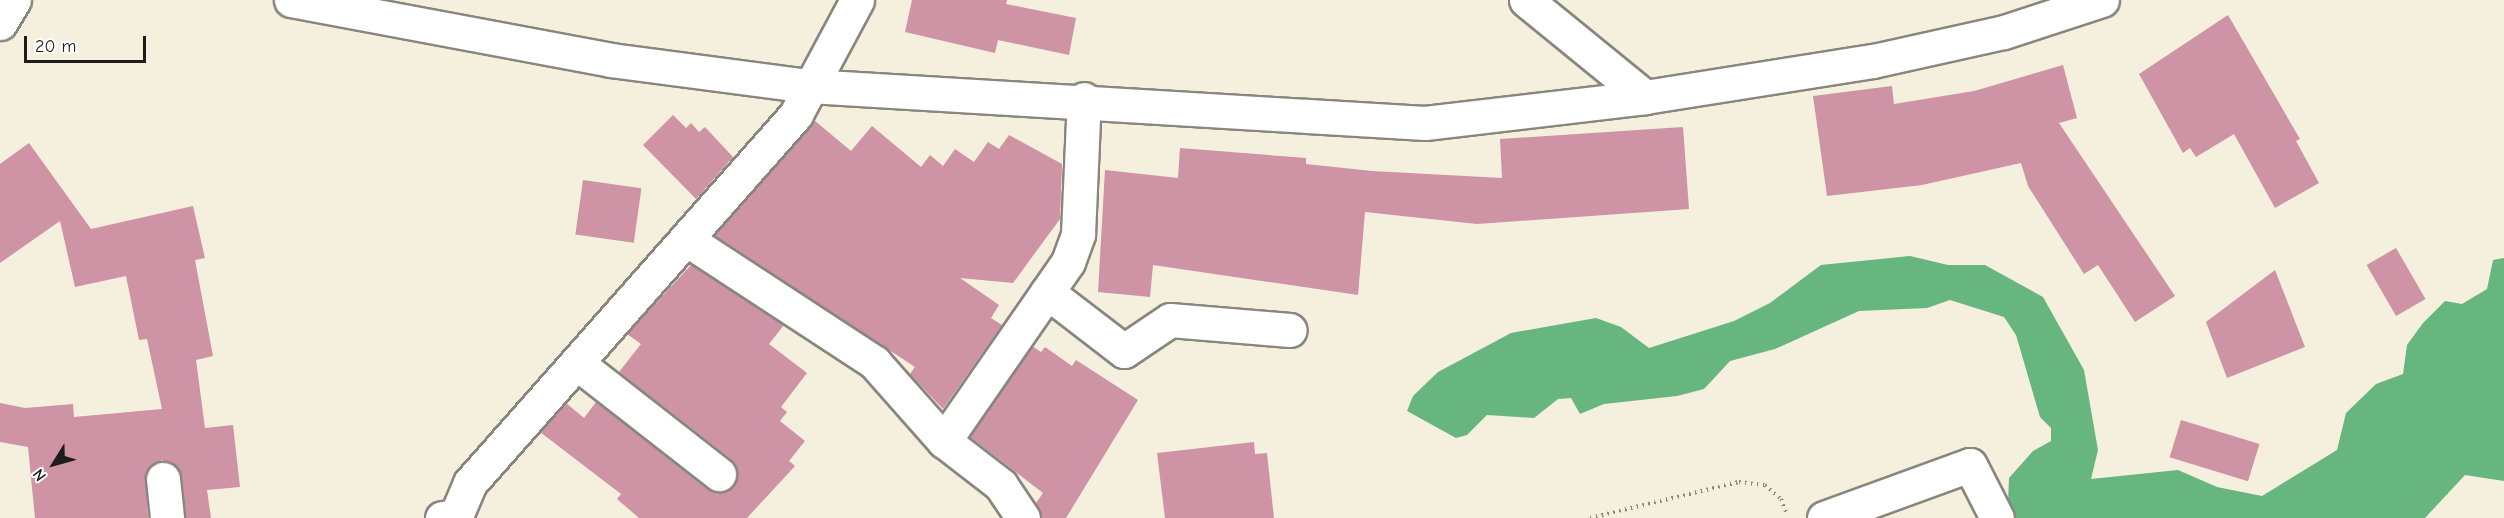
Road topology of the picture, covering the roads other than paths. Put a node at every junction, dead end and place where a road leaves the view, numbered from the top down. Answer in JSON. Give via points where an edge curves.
{"nodes":[{"id":1,"x":14,"y":0,"type":"edge"},
{"id":2,"x":291,"y":0,"type":"edge"},
{"id":3,"x":857,"y":0,"type":"edge"},
{"id":4,"x":1526,"y":0,"type":"edge"},
{"id":5,"x":2102,"y":0,"type":"edge"},
{"id":6,"x":0,"y":23,"type":"edge"},
{"id":7,"x":809,"y":86,"type":"junction"},
{"id":8,"x":1645,"y":97,"type":"junction"},
{"id":9,"x":1084,"y":99,"type":"junction"},
{"id":10,"x":686,"y":239,"type":"junction"},
{"id":11,"x":1047,"y":292,"type":"junction"},
{"id":12,"x":1290,"y":330,"type":"dead end"},
{"id":13,"x":578,"y":364,"type":"junction"},
{"id":14,"x":944,"y":441,"type":"junction"},
{"id":15,"x":719,"y":474,"type":"dead end"},
{"id":16,"x":163,"y":479,"type":"dead end"},
{"id":17,"x":451,"y":517,"type":"edge"},
{"id":18,"x":167,"y":518,"type":"edge"},
{"id":19,"x":1023,"y":518,"type":"edge"},
{"id":20,"x":1824,"y":518,"type":"edge"},
{"id":21,"x":1997,"y":518,"type":"edge"}],
"edges":[{"from":1,"to":6,"type":"street"},
{"from":2,"to":7,"type":"street","via":[[610,60]]},
{"from":3,"to":7,"type":"street"},
{"from":4,"to":8,"type":"street"},
{"from":5,"to":8,"type":"street","via":[[2004,32],[1873,62]]},
{"from":7,"to":9,"type":"street"},
{"from":7,"to":10,"type":"street","via":[[796,114]]},
{"from":8,"to":9,"type":"street","via":[[1425,123]]},
{"from":9,"to":11,"type":"street","via":[[1078,234],[1068,262]]},
{"from":10,"to":13,"type":"street"},
{"from":10,"to":14,"type":"street","via":[[874,362]]},
{"from":11,"to":12,"type":"street","via":[[1124,351],[1170,320]]},
{"from":11,"to":14,"type":"street"},
{"from":13,"to":15,"type":"street"},
{"from":13,"to":17,"type":"street","via":[[470,483]]},
{"from":14,"to":19,"type":"street","via":[[1001,485]]},
{"from":16,"to":18,"type":"street"},
{"from":20,"to":21,"type":"street","via":[[1970,465]]}]}
